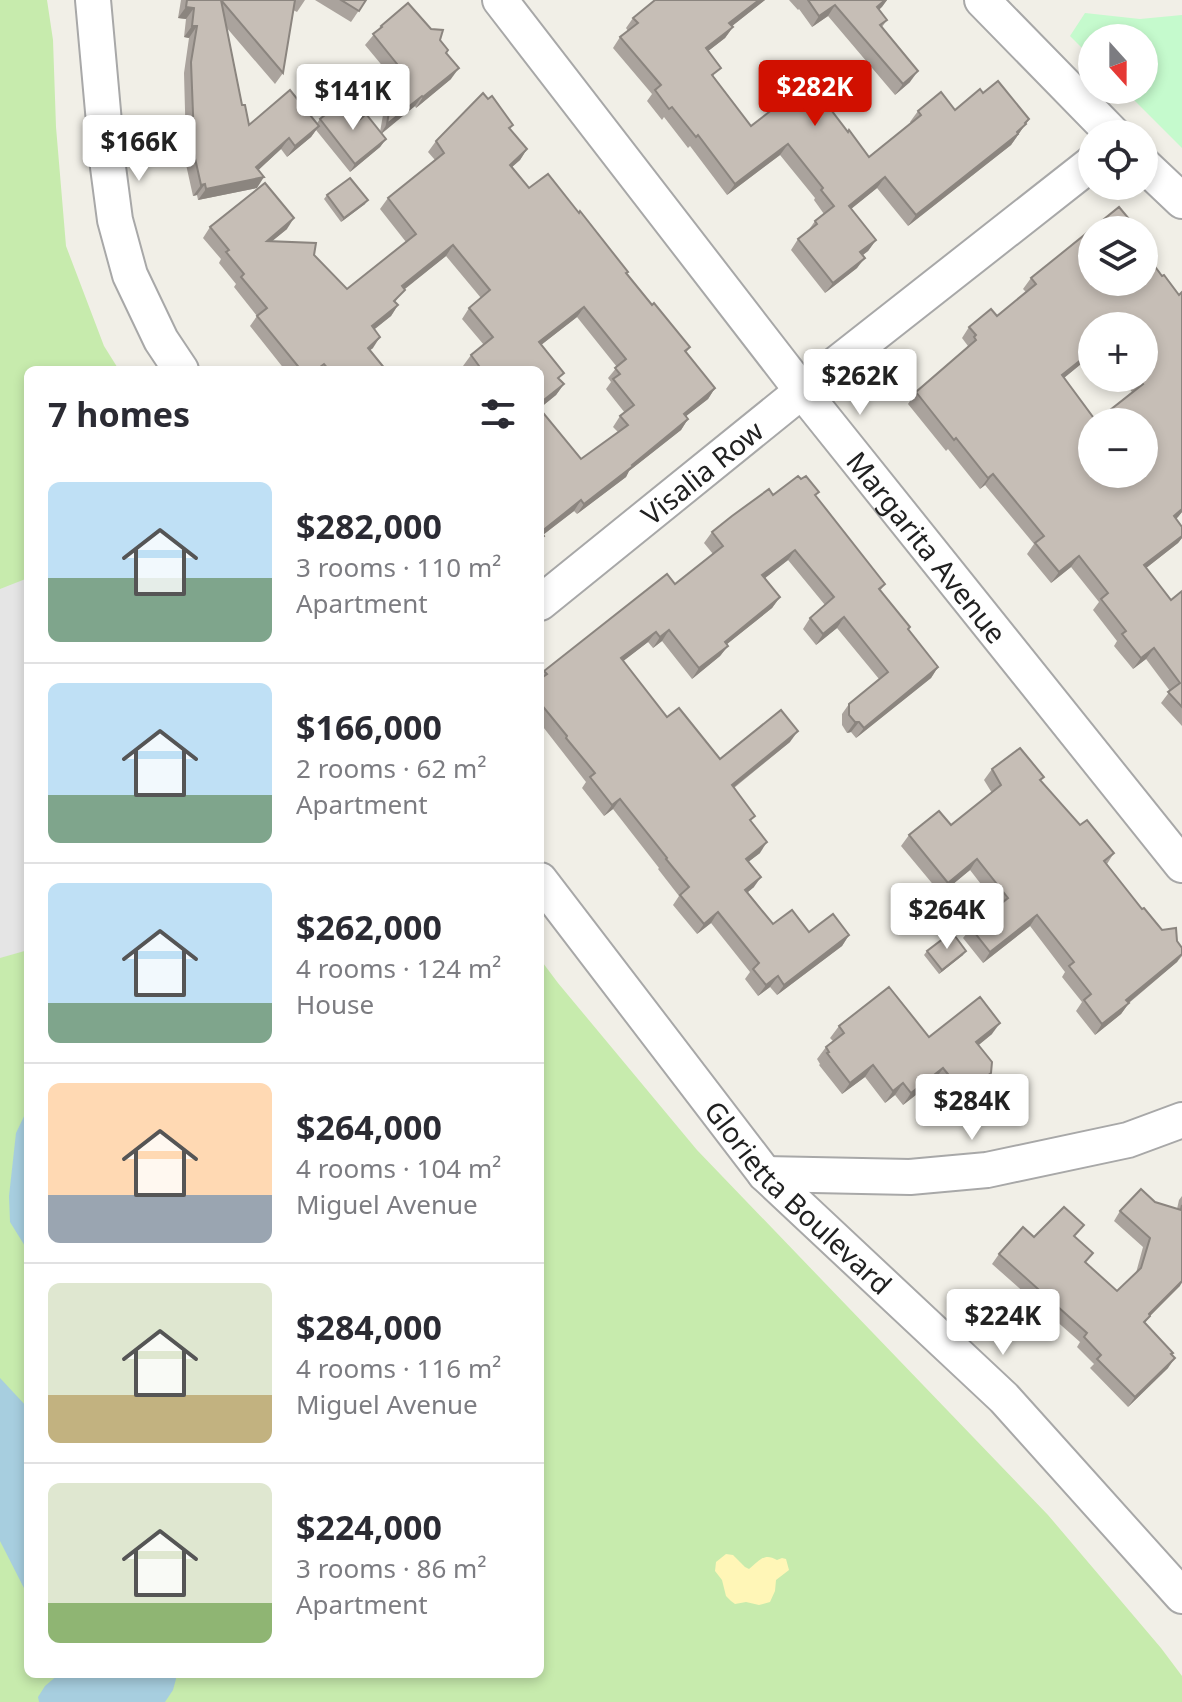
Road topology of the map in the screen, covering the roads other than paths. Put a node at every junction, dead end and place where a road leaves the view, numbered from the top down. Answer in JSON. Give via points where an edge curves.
{"nodes":[{"id":1,"x":93,"y":0,"type":"edge"},
{"id":2,"x":500,"y":0,"type":"edge"},
{"id":3,"x":982,"y":0,"type":"edge"},
{"id":4,"x":1099,"y":120,"type":"edge"},
{"id":5,"x":1078,"y":174,"type":"edge"},
{"id":6,"x":1158,"y":178,"type":"edge"},
{"id":7,"x":1182,"y":201,"type":"edge"},
{"id":8,"x":178,"y":366,"type":"edge"},
{"id":9,"x":802,"y":391,"type":"junction"},
{"id":10,"x":544,"y":600,"type":"edge"},
{"id":11,"x":1182,"y":865,"type":"edge"},
{"id":12,"x":544,"y":885,"type":"edge"},
{"id":13,"x":1182,"y":1120,"type":"edge"},
{"id":14,"x":765,"y":1174,"type":"junction"},
{"id":15,"x":1181,"y":1594,"type":"edge"}],
"edges":[{"from":1,"to":8,"type":"street","via":[[115,220],[130,275]]},
{"from":2,"to":9,"type":"street","name":"Margarita Avenue"},
{"from":3,"to":4,"type":"street"},
{"from":5,"to":9,"type":"street","name":"Visalia Row"},
{"from":6,"to":7,"type":"street"},
{"from":9,"to":10,"type":"street","name":"Visalia Row"},
{"from":9,"to":11,"type":"street","name":"Margarita Avenue"},
{"from":12,"to":14,"type":"street","name":"Glorietta Boulevard"},
{"from":13,"to":14,"type":"street","via":[[1128,1140],[987,1170],[910,1177]]},
{"from":14,"to":15,"type":"street","name":"Glorietta Boulevard","via":[[1004,1398]]}]}
